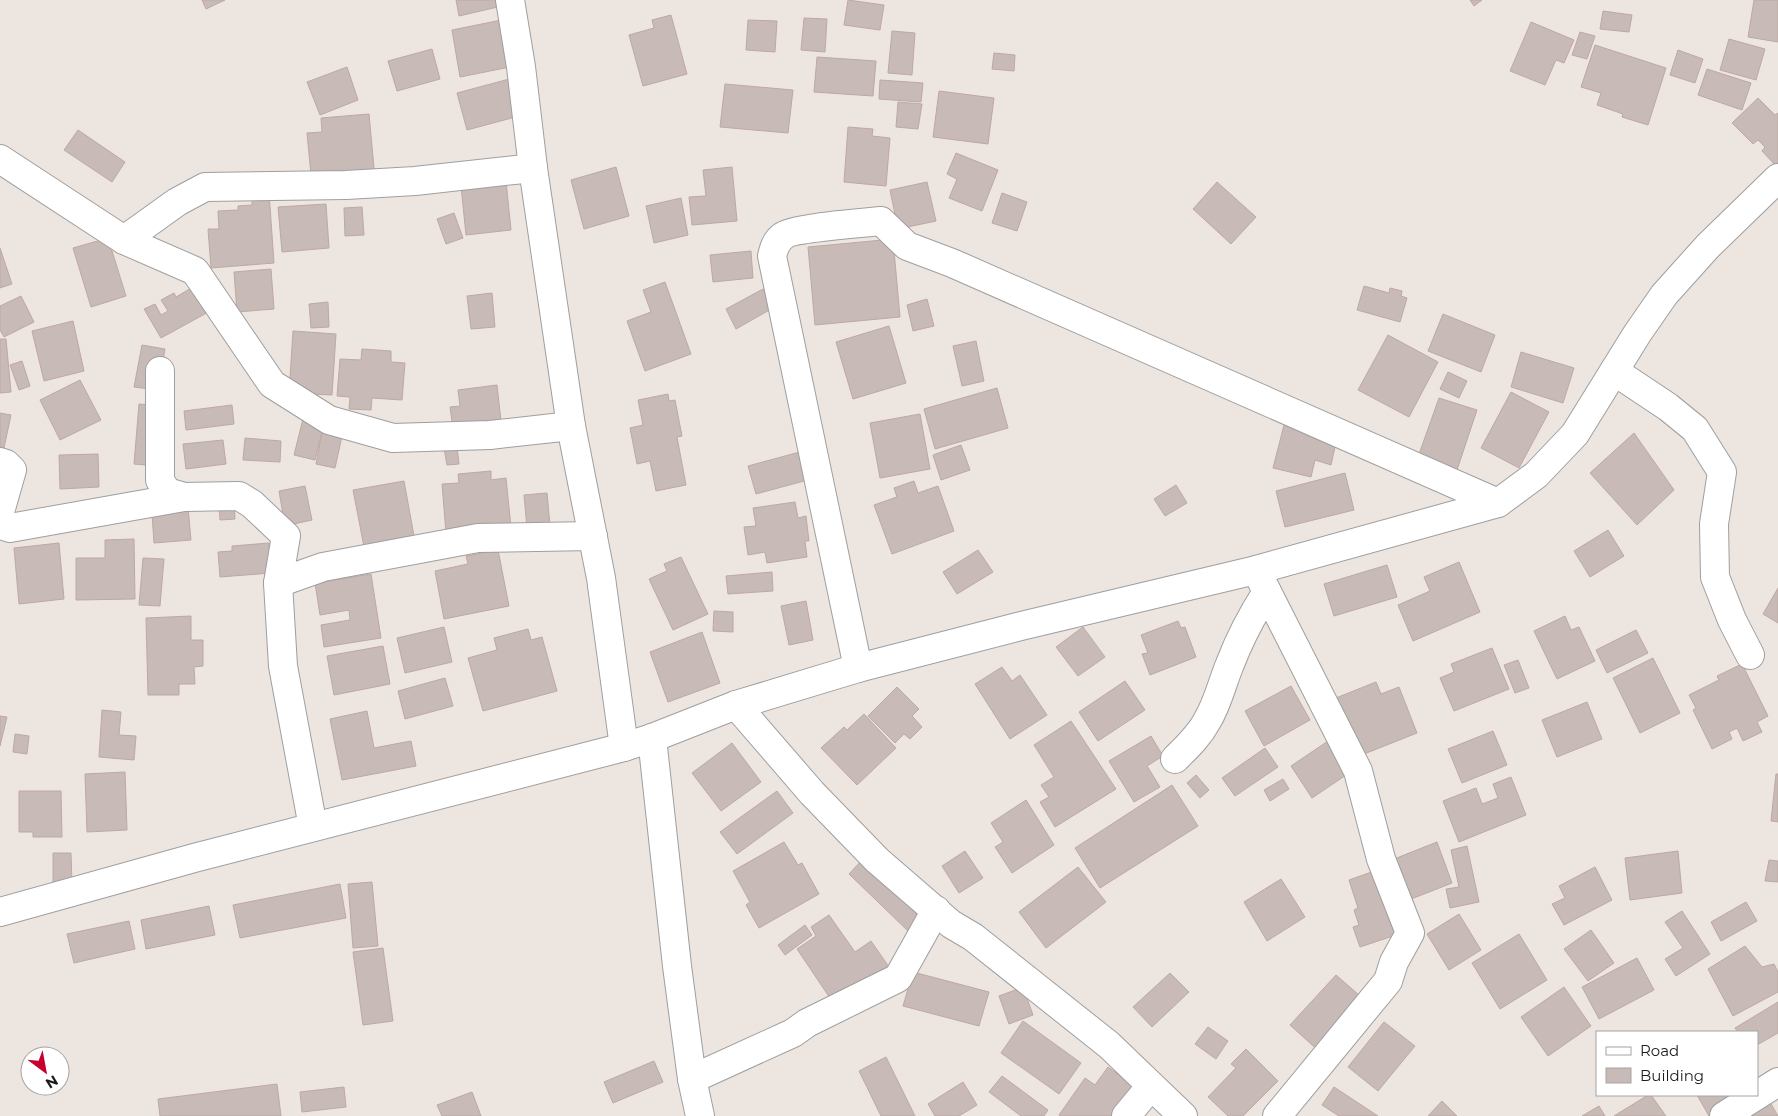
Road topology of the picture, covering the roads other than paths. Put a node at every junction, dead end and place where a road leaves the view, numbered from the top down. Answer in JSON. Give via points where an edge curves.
{"nodes":[{"id":1,"x":510,"y":0,"type":"edge"},
{"id":2,"x":0,"y":159,"type":"edge"},
{"id":3,"x":534,"y":168,"type":"junction"},
{"id":4,"x":1778,"y":178,"type":"edge"},
{"id":5,"x":124,"y":240,"type":"junction"},
{"id":6,"x":160,"y":371,"type":"dead end"},
{"id":7,"x":1614,"y":371,"type":"junction"},
{"id":8,"x":571,"y":426,"type":"junction"},
{"id":9,"x":0,"y":462,"type":"edge"},
{"id":10,"x":184,"y":497,"type":"junction"},
{"id":11,"x":1498,"y":503,"type":"junction"},
{"id":12,"x":0,"y":512,"type":"edge"},
{"id":13,"x":0,"y":522,"type":"edge"},
{"id":14,"x":593,"y":536,"type":"junction"},
{"id":15,"x":1262,"y":581,"type":"junction"},
{"id":16,"x":278,"y":583,"type":"junction"},
{"id":17,"x":1750,"y":655,"type":"dead end"},
{"id":18,"x":858,"y":668,"type":"junction"},
{"id":19,"x":736,"y":705,"type":"junction"},
{"id":20,"x":652,"y":738,"type":"junction"},
{"id":21,"x":624,"y":747,"type":"junction"},
{"id":22,"x":1175,"y":760,"type":"dead end"},
{"id":23,"x":313,"y":827,"type":"junction"},
{"id":24,"x":936,"y":910,"type":"junction"},
{"id":25,"x":0,"y":912,"type":"edge"},
{"id":26,"x":692,"y":1079,"type":"junction"},
{"id":27,"x":1778,"y":1082,"type":"edge"},
{"id":28,"x":1151,"y":1086,"type":"junction"},
{"id":29,"x":1758,"y":1095,"type":"edge"},
{"id":30,"x":1756,"y":1096,"type":"edge"},
{"id":31,"x":700,"y":1116,"type":"edge"},
{"id":32,"x":1126,"y":1116,"type":"edge"},
{"id":33,"x":1183,"y":1116,"type":"edge"},
{"id":34,"x":1278,"y":1116,"type":"edge"},
{"id":35,"x":1724,"y":1116,"type":"edge"}],
"edges":[{"from":1,"to":3,"type":"street"},
{"from":2,"to":5,"type":"street"},
{"from":3,"to":5,"type":"street","via":[[346,185],[205,187],[177,202]]},
{"from":3,"to":8,"type":"street"},
{"from":4,"to":7,"type":"street","via":[[1708,246],[1664,295]]},
{"from":5,"to":8,"type":"street","via":[[195,271],[272,384],[329,420],[393,438],[490,435]]},
{"from":6,"to":10,"type":"street","via":[[160,480],[167,492]]},
{"from":7,"to":11,"type":"street","via":[[1575,434],[1536,475]]},
{"from":7,"to":17,"type":"street","via":[[1695,429],[1722,472],[1714,524],[1714,577]]},
{"from":8,"to":14,"type":"street"},
{"from":9,"to":12,"type":"street","via":[[12,470]]},
{"from":10,"to":13,"type":"street","via":[[10,528]]},
{"from":10,"to":16,"type":"street","via":[[239,496],[252,504],[286,536]]},
{"from":11,"to":15,"type":"street"},
{"from":11,"to":18,"type":"street","via":[[907,246],[881,221],[784,234],[775,244],[772,256]]},
{"from":14,"to":16,"type":"street","via":[[478,538],[323,567]]},
{"from":14,"to":21,"type":"street"},
{"from":15,"to":18,"type":"street","via":[[1021,626]]},
{"from":15,"to":22,"type":"street","via":[[1214,708],[1194,740]]},
{"from":15,"to":34,"type":"street","via":[[1358,771],[1381,859],[1410,933],[1388,981]]},
{"from":16,"to":23,"type":"street","via":[[282,666]]},
{"from":18,"to":19,"type":"street"},
{"from":19,"to":20,"type":"street"},
{"from":19,"to":24,"type":"street","via":[[812,793],[877,860]]},
{"from":20,"to":21,"type":"street"},
{"from":20,"to":26,"type":"street"},
{"from":21,"to":23,"type":"street"},
{"from":23,"to":25,"type":"street"},
{"from":24,"to":26,"type":"street","via":[[898,978],[792,1033]]},
{"from":24,"to":28,"type":"street","via":[[1109,1045]]},
{"from":26,"to":31,"type":"street"},
{"from":27,"to":29,"type":"street"},
{"from":28,"to":32,"type":"street"},
{"from":28,"to":33,"type":"street"},
{"from":30,"to":35,"type":"street"}]}
